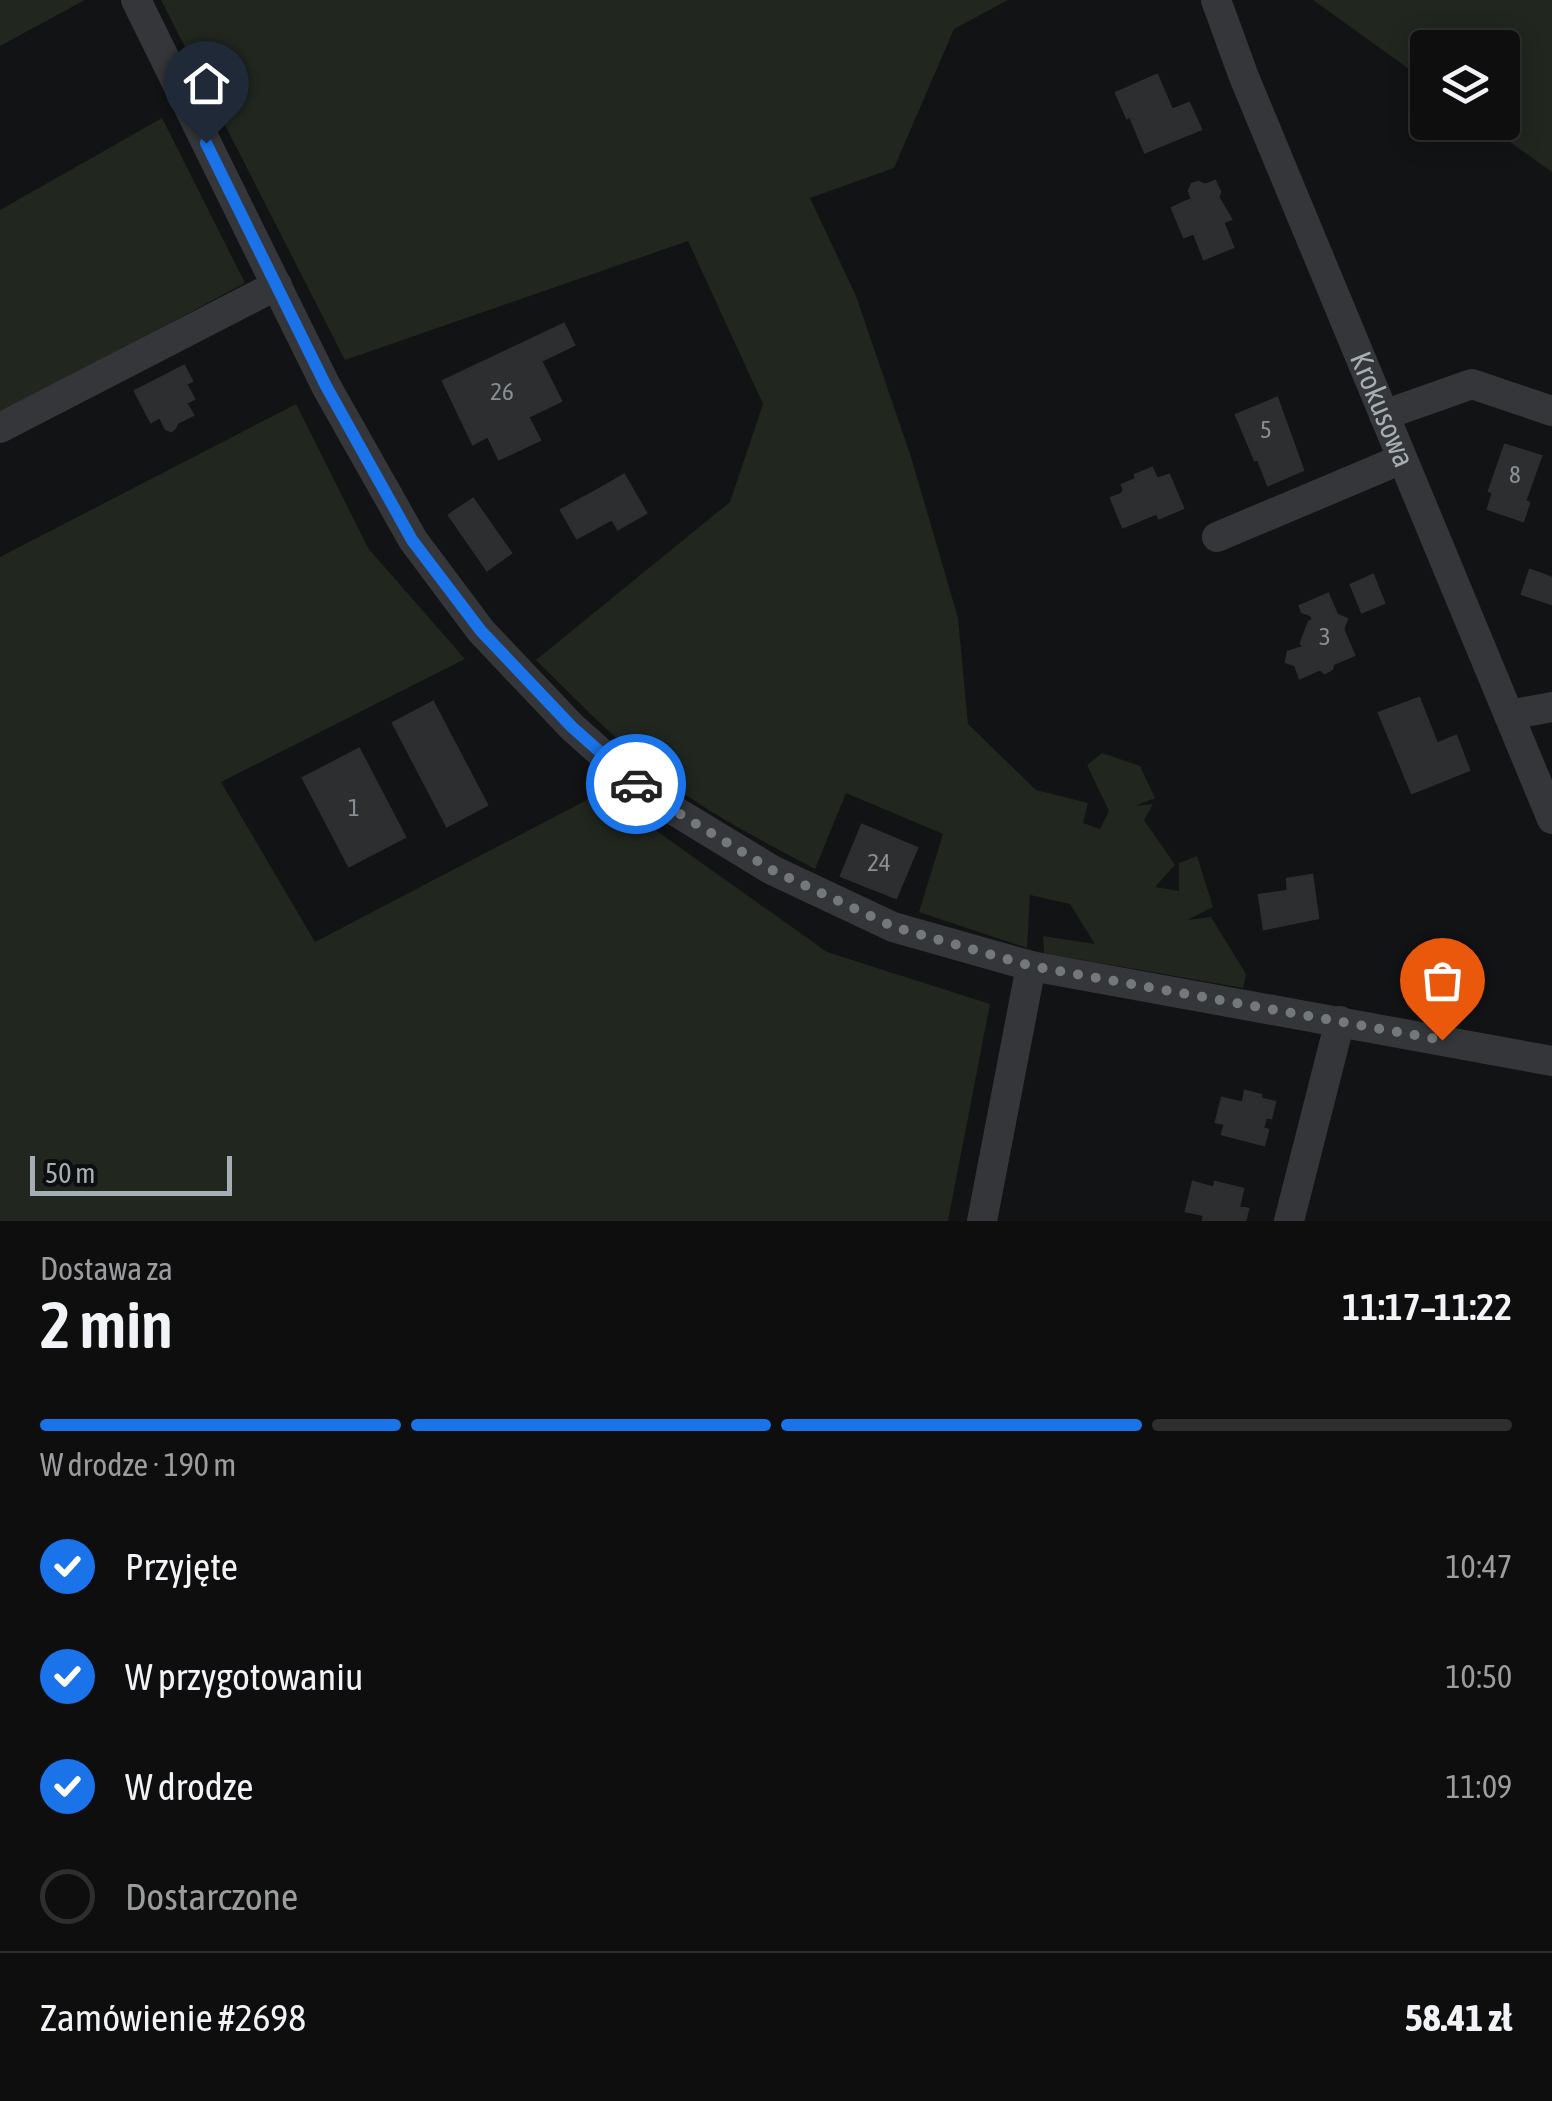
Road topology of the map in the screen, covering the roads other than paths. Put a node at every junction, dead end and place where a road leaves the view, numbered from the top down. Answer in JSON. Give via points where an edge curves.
{"nodes":[{"id":1,"x":136,"y":0,"type":"edge"},
{"id":2,"x":1216,"y":0,"type":"edge"},
{"id":3,"x":276,"y":285,"type":"junction"},
{"id":4,"x":1552,"y":412,"type":"edge"},
{"id":5,"x":1384,"y":415,"type":"junction"},
{"id":6,"x":0,"y":428,"type":"edge"},
{"id":7,"x":1402,"y":459,"type":"junction"},
{"id":8,"x":1217,"y":536,"type":"dead end"},
{"id":9,"x":1552,"y":707,"type":"edge"},
{"id":10,"x":1508,"y":714,"type":"junction"},
{"id":11,"x":1552,"y":820,"type":"edge"},
{"id":12,"x":1031,"y":966,"type":"junction"},
{"id":13,"x":1340,"y":1021,"type":"junction"},
{"id":14,"x":1552,"y":1061,"type":"edge"},
{"id":15,"x":982,"y":1221,"type":"edge"},
{"id":16,"x":1289,"y":1221,"type":"edge"}],
"edges":[{"from":1,"to":3,"type":"street"},
{"from":2,"to":5,"type":"street","name":"Krokusowa"},
{"from":3,"to":6,"type":"street"},
{"from":3,"to":12,"type":"street","via":[[412,540],[481,631],[572,727],[647,794],[772,870],[894,927]]},
{"from":4,"to":5,"type":"street","via":[[1472,384]]},
{"from":5,"to":7,"type":"street","name":"Krokusowa"},
{"from":7,"to":8,"type":"street"},
{"from":7,"to":10,"type":"street","name":"Krokusowa"},
{"from":9,"to":10,"type":"street"},
{"from":10,"to":11,"type":"street","name":"Krokusowa"},
{"from":12,"to":13,"type":"street"},
{"from":12,"to":15,"type":"street"},
{"from":13,"to":14,"type":"street"},
{"from":13,"to":16,"type":"street"}]}
